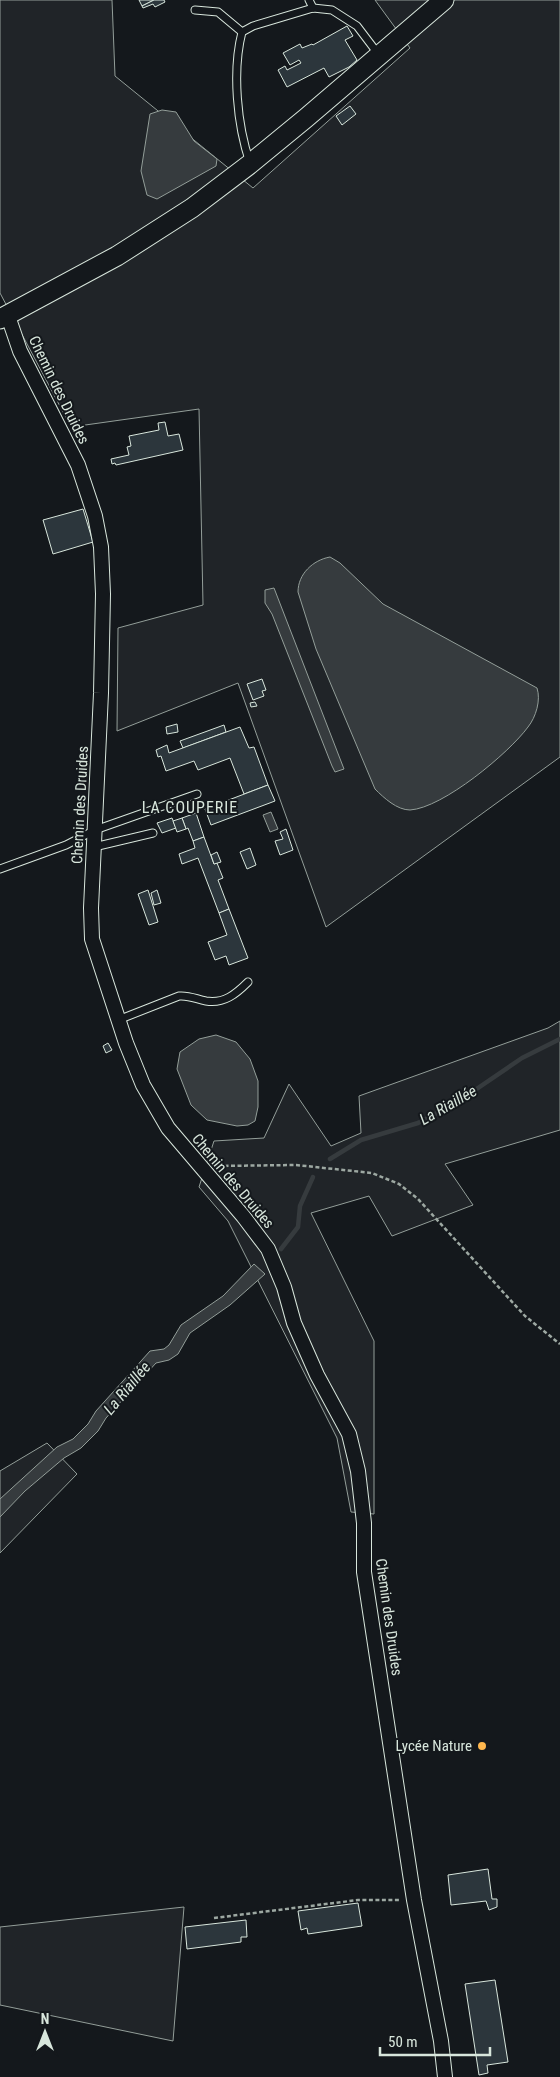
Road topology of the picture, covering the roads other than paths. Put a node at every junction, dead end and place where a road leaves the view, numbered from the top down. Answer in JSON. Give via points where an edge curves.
{"nodes":[{"id":1,"x":309,"y":0,"type":"edge"},
{"id":2,"x":444,"y":0,"type":"edge"},
{"id":3,"x":313,"y":8,"type":"junction"},
{"id":4,"x":195,"y":10,"type":"dead end"},
{"id":5,"x":242,"y":32,"type":"junction"},
{"id":6,"x":379,"y":55,"type":"junction"},
{"id":7,"x":250,"y":164,"type":"junction"},
{"id":8,"x":4,"y":318,"type":"edge"},
{"id":9,"x":197,"y":794,"type":"dead end"},
{"id":10,"x":95,"y":830,"type":"junction"},
{"id":11,"x":153,"y":833,"type":"dead end"},
{"id":12,"x":94,"y":848,"type":"junction"},
{"id":13,"x":0,"y":869,"type":"edge"},
{"id":14,"x":248,"y":982,"type":"dead end"},
{"id":15,"x":118,"y":1020,"type":"junction"},
{"id":16,"x":445,"y":2077,"type":"edge"}],
"edges":[{"from":1,"to":3,"type":"lane"},
{"from":2,"to":6,"type":"street"},
{"from":3,"to":5,"type":"lane"},
{"from":3,"to":6,"type":"lane","via":[[332,10],[357,26]]},
{"from":4,"to":5,"type":"lane","via":[[218,12]]},
{"from":5,"to":7,"type":"lane","via":[[238,48],[237,94]]},
{"from":6,"to":7,"type":"street"},
{"from":7,"to":8,"type":"street","via":[[192,208],[117,256]]},
{"from":8,"to":10,"type":"street","name":"Chemin des Druides","via":[[78,465],[102,547],[102,694]]},
{"from":9,"to":10,"type":"lane"},
{"from":10,"to":12,"type":"street","name":"Chemin des Druides"},
{"from":10,"to":13,"type":"lane"},
{"from":11,"to":12,"type":"lane"},
{"from":12,"to":15,"type":"street","name":"Chemin des Druides","via":[[92,939]]},
{"from":14,"to":15,"type":"lane","via":[[233,996],[218,1001],[179,996]]},
{"from":15,"to":16,"type":"street","name":"Chemin des Druides","via":[[143,1085],[168,1128],[268,1249],[294,1322],[349,1434],[358,1471],[364,1523],[364,1572],[414,1900]]}]}
